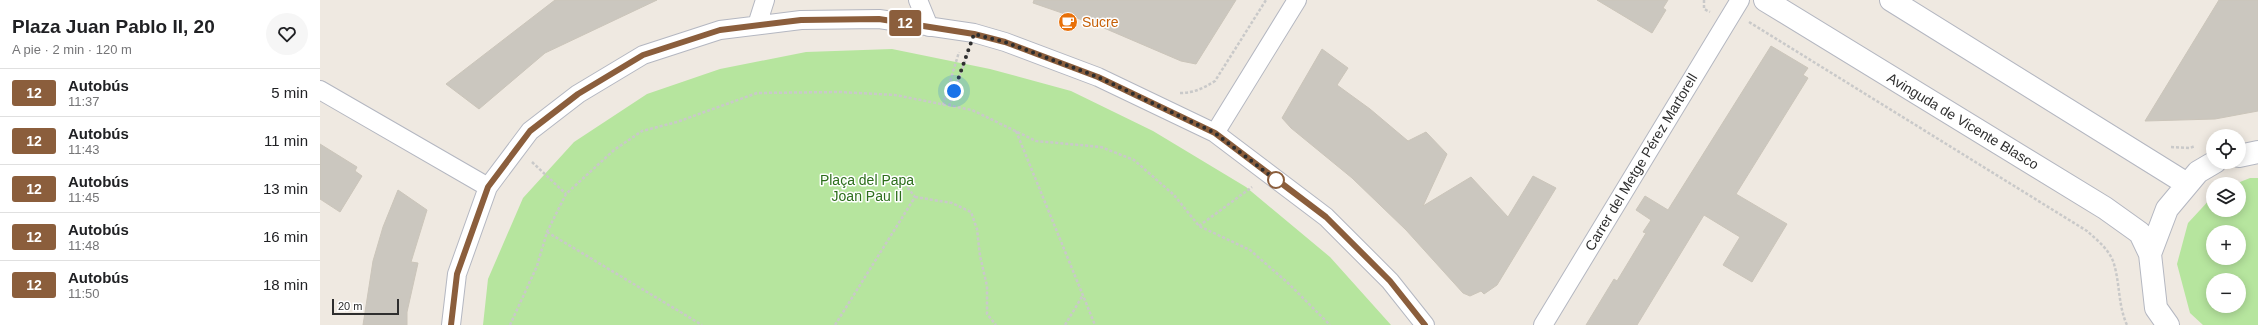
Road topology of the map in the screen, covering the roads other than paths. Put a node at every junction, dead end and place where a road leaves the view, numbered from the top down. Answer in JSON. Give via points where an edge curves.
{"nodes":[{"id":1,"x":765,"y":0,"type":"edge"},
{"id":2,"x":918,"y":0,"type":"edge"},
{"id":3,"x":1297,"y":0,"type":"edge"},
{"id":4,"x":1740,"y":0,"type":"edge"},
{"id":5,"x":1765,"y":0,"type":"edge"},
{"id":6,"x":1891,"y":0,"type":"edge"},
{"id":7,"x":757,"y":25,"type":"junction"},
{"id":8,"x":929,"y":27,"type":"junction"},
{"id":9,"x":320,"y":90,"type":"edge"},
{"id":10,"x":1215,"y":133,"type":"junction"},
{"id":11,"x":2258,"y":152,"type":"edge"},
{"id":12,"x":2246,"y":155,"type":"edge"},
{"id":13,"x":2206,"y":167,"type":"edge"},
{"id":14,"x":2187,"y":184,"type":"junction"},
{"id":15,"x":488,"y":187,"type":"junction"},
{"id":16,"x":2150,"y":254,"type":"junction"},
{"id":17,"x":451,"y":325,"type":"edge"},
{"id":18,"x":1425,"y":325,"type":"edge"},
{"id":19,"x":1543,"y":325,"type":"edge"},
{"id":20,"x":2168,"y":325,"type":"edge"}],
"edges":[{"from":1,"to":7,"type":"street"},
{"from":2,"to":8,"type":"street"},
{"from":3,"to":10,"type":"street"},
{"from":4,"to":19,"type":"street","name":"Carrer del Metge Pérez Martorell"},
{"from":5,"to":16,"type":"street","name":"Avinguda de Vicente Blasco","via":[[2105,208],[2140,233]]},
{"from":6,"to":14,"type":"street"},
{"from":7,"to":8,"type":"street","via":[[801,20],[879,19]]},
{"from":7,"to":15,"type":"street","via":[[720,30],[643,55],[572,99],[530,131]]},
{"from":8,"to":10,"type":"street","via":[[1005,42],[1098,77]]},
{"from":9,"to":15,"type":"street"},
{"from":10,"to":18,"type":"street","via":[[1326,217],[1390,281]]},
{"from":11,"to":12,"type":"street"},
{"from":13,"to":14,"type":"street"},
{"from":14,"to":16,"type":"street","via":[[2167,209]]},
{"from":15,"to":17,"type":"street","via":[[457,274]]},
{"from":16,"to":20,"type":"street","via":[[2156,308]]}]}
